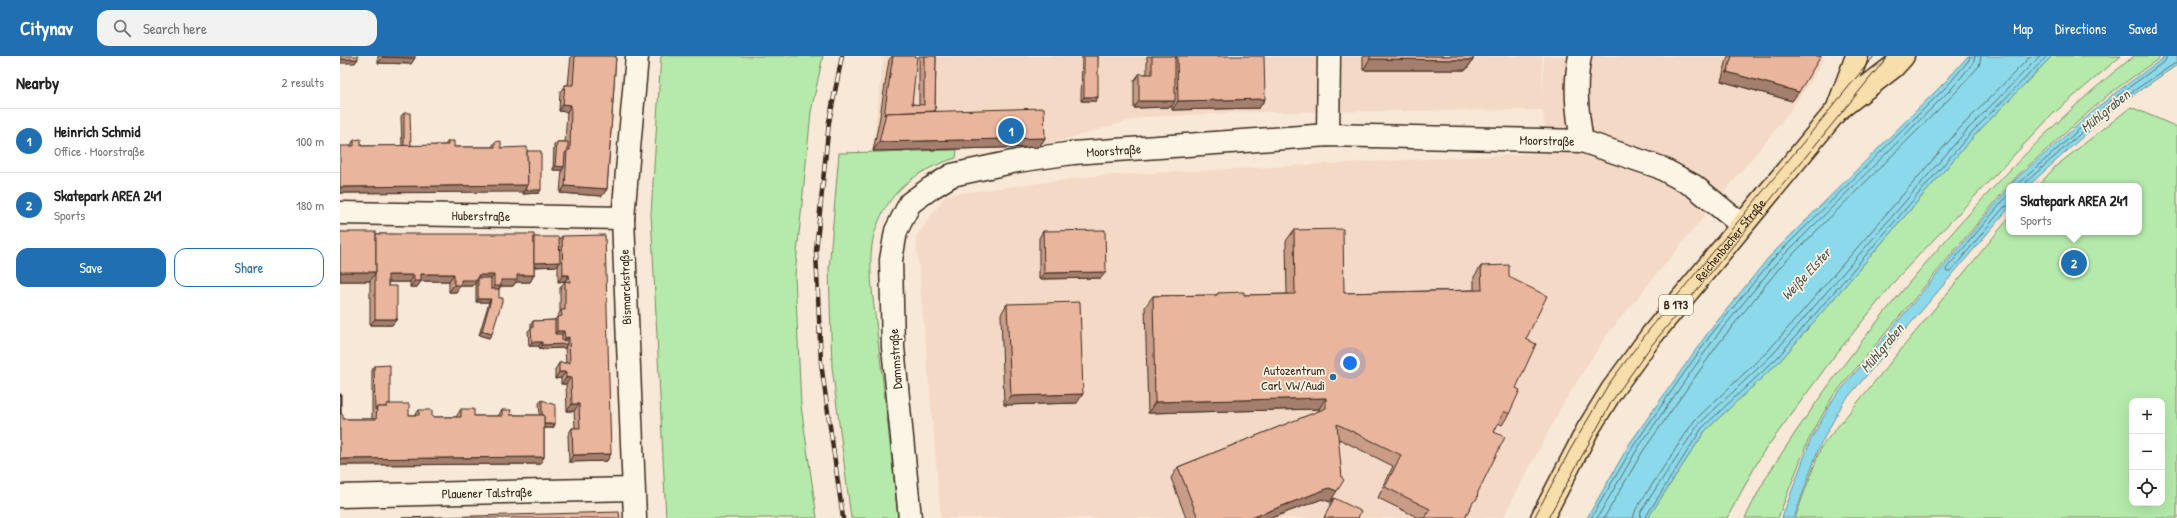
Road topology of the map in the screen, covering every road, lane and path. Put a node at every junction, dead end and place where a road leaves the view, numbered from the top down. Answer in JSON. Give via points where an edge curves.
{"nodes":[{"id":1,"x":637,"y":56,"type":"edge"},
{"id":2,"x":1329,"y":56,"type":"edge"},
{"id":3,"x":1580,"y":56,"type":"edge"},
{"id":4,"x":1857,"y":56,"type":"edge"},
{"id":5,"x":1903,"y":56,"type":"edge"},
{"id":6,"x":1837,"y":110,"type":"junction"},
{"id":7,"x":1328,"y":135,"type":"junction"},
{"id":8,"x":1582,"y":141,"type":"junction"},
{"id":9,"x":910,"y":203,"type":"joint"},
{"id":10,"x":340,"y":213,"type":"edge"},
{"id":11,"x":623,"y":218,"type":"junction"},
{"id":12,"x":1742,"y":225,"type":"junction"},
{"id":13,"x":633,"y":489,"type":"junction"},
{"id":14,"x":340,"y":496,"type":"edge"},
{"id":15,"x":635,"y":518,"type":"edge"},
{"id":16,"x":910,"y":518,"type":"edge"},
{"id":17,"x":1542,"y":518,"type":"edge"}],
"edges":[{"from":1,"to":11,"type":"street","name":"Bismarckstraße"},
{"from":2,"to":7,"type":"street"},
{"from":3,"to":8,"type":"street","via":[[1576,74],[1577,111]]},
{"from":4,"to":6,"type":"main road","name":"Reichenbacher Straße","number":"B 173"},
{"from":5,"to":6,"type":"main road","name":"Reichenbacher Straße","number":"B 173","via":[[1893,67]]},
{"from":6,"to":12,"type":"main road","name":"Reichenbacher Straße","number":"B 173"},
{"from":7,"to":8,"type":"street","name":"Moorstraße"},
{"from":7,"to":9,"type":"street","name":"Moorstraße","via":[[1073,153],[1017,161],[952,175]]},
{"from":8,"to":12,"type":"street","name":"Moorstraße","via":[[1659,166],[1694,186]]},
{"from":9,"to":16,"type":"street","name":"Dammstraße","via":[[896,231],[891,260],[893,347]]},
{"from":10,"to":11,"type":"street","name":"Huberstraße"},
{"from":11,"to":13,"type":"street","name":"Bismarckstraße"},
{"from":12,"to":17,"type":"main road","name":"Reichenbacher Straße","number":"B 173","via":[[1652,335],[1612,390],[1588,429]]},
{"from":13,"to":14,"type":"street","name":"Plauener Talstraße"},
{"from":13,"to":15,"type":"street","name":"Bismarckstraße"}]}
